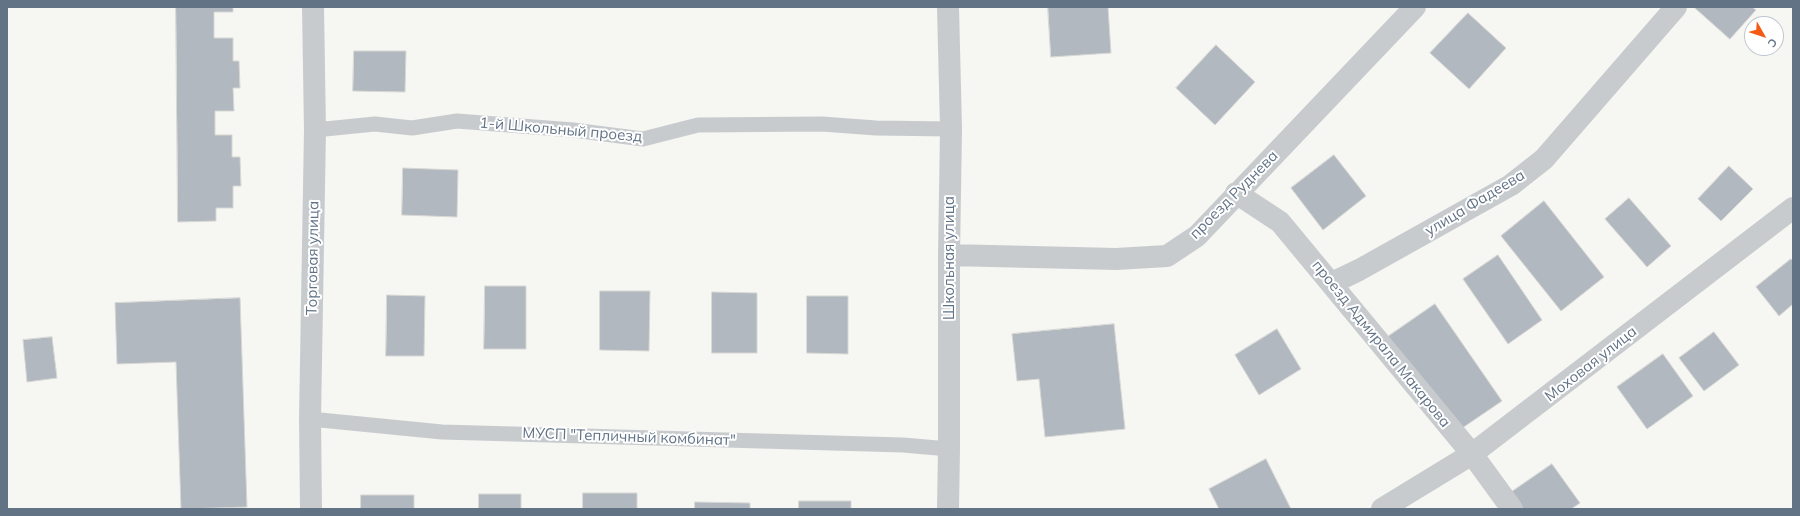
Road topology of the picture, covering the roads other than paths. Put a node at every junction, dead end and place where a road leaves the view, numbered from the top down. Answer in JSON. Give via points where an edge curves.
{"nodes":[{"id":1,"x":313,"y":7,"type":"edge"},
{"id":2,"x":948,"y":7,"type":"edge"},
{"id":3,"x":1415,"y":7,"type":"edge"},
{"id":4,"x":1676,"y":7,"type":"edge"},
{"id":5,"x":951,"y":129,"type":"junction"},
{"id":6,"x":315,"y":130,"type":"junction"},
{"id":7,"x":1236,"y":193,"type":"junction"},
{"id":8,"x":1793,"y":208,"type":"edge"},
{"id":9,"x":949,"y":255,"type":"junction"},
{"id":10,"x":1332,"y":283,"type":"junction"},
{"id":11,"x":310,"y":419,"type":"junction"},
{"id":12,"x":950,"y":449,"type":"junction"},
{"id":13,"x":1472,"y":454,"type":"junction"},
{"id":14,"x":311,"y":509,"type":"edge"},
{"id":15,"x":948,"y":509,"type":"edge"},
{"id":16,"x":1382,"y":509,"type":"edge"},
{"id":17,"x":1512,"y":509,"type":"edge"}],
"edges":[{"from":1,"to":6,"type":"street","name":"Торговая улица"},
{"from":2,"to":5,"type":"street","name":"Школьная улица"},
{"from":3,"to":7,"type":"street","name":"проезд Руднева"},
{"from":4,"to":10,"type":"street","name":"улица Фадеева","via":[[1544,159],[1533,168],[1511,185]]},
{"from":5,"to":6,"type":"lane","name":"1-й Школьный проезд","via":[[822,124],[698,125],[643,139],[572,130],[457,121],[412,128],[375,124]]},
{"from":5,"to":9,"type":"street","name":"Школьная улица"},
{"from":6,"to":11,"type":"street","name":"Торговая улица"},
{"from":7,"to":9,"type":"street","name":"проезд Руднева","via":[[1197,236],[1167,256],[1116,259]]},
{"from":7,"to":10,"type":"street","name":"проезд Адмирала Макарова","via":[[1280,222]]},
{"from":8,"to":13,"type":"street","name":"Моховая улица"},
{"from":9,"to":12,"type":"street","name":"Школьная улица"},
{"from":10,"to":13,"type":"street","name":"проезд Адмирала Макарова"},
{"from":11,"to":12,"type":"lane","name":"МУСП \"Тепличный комбинат\"","via":[[442,432],[903,445]]},
{"from":11,"to":14,"type":"street","name":"Торговая улица"},
{"from":12,"to":15,"type":"street","name":"Школьная улица"},
{"from":13,"to":16,"type":"street","name":"Моховая улица"},
{"from":13,"to":17,"type":"street","name":"проезд Адмирала Макарова"}]}
